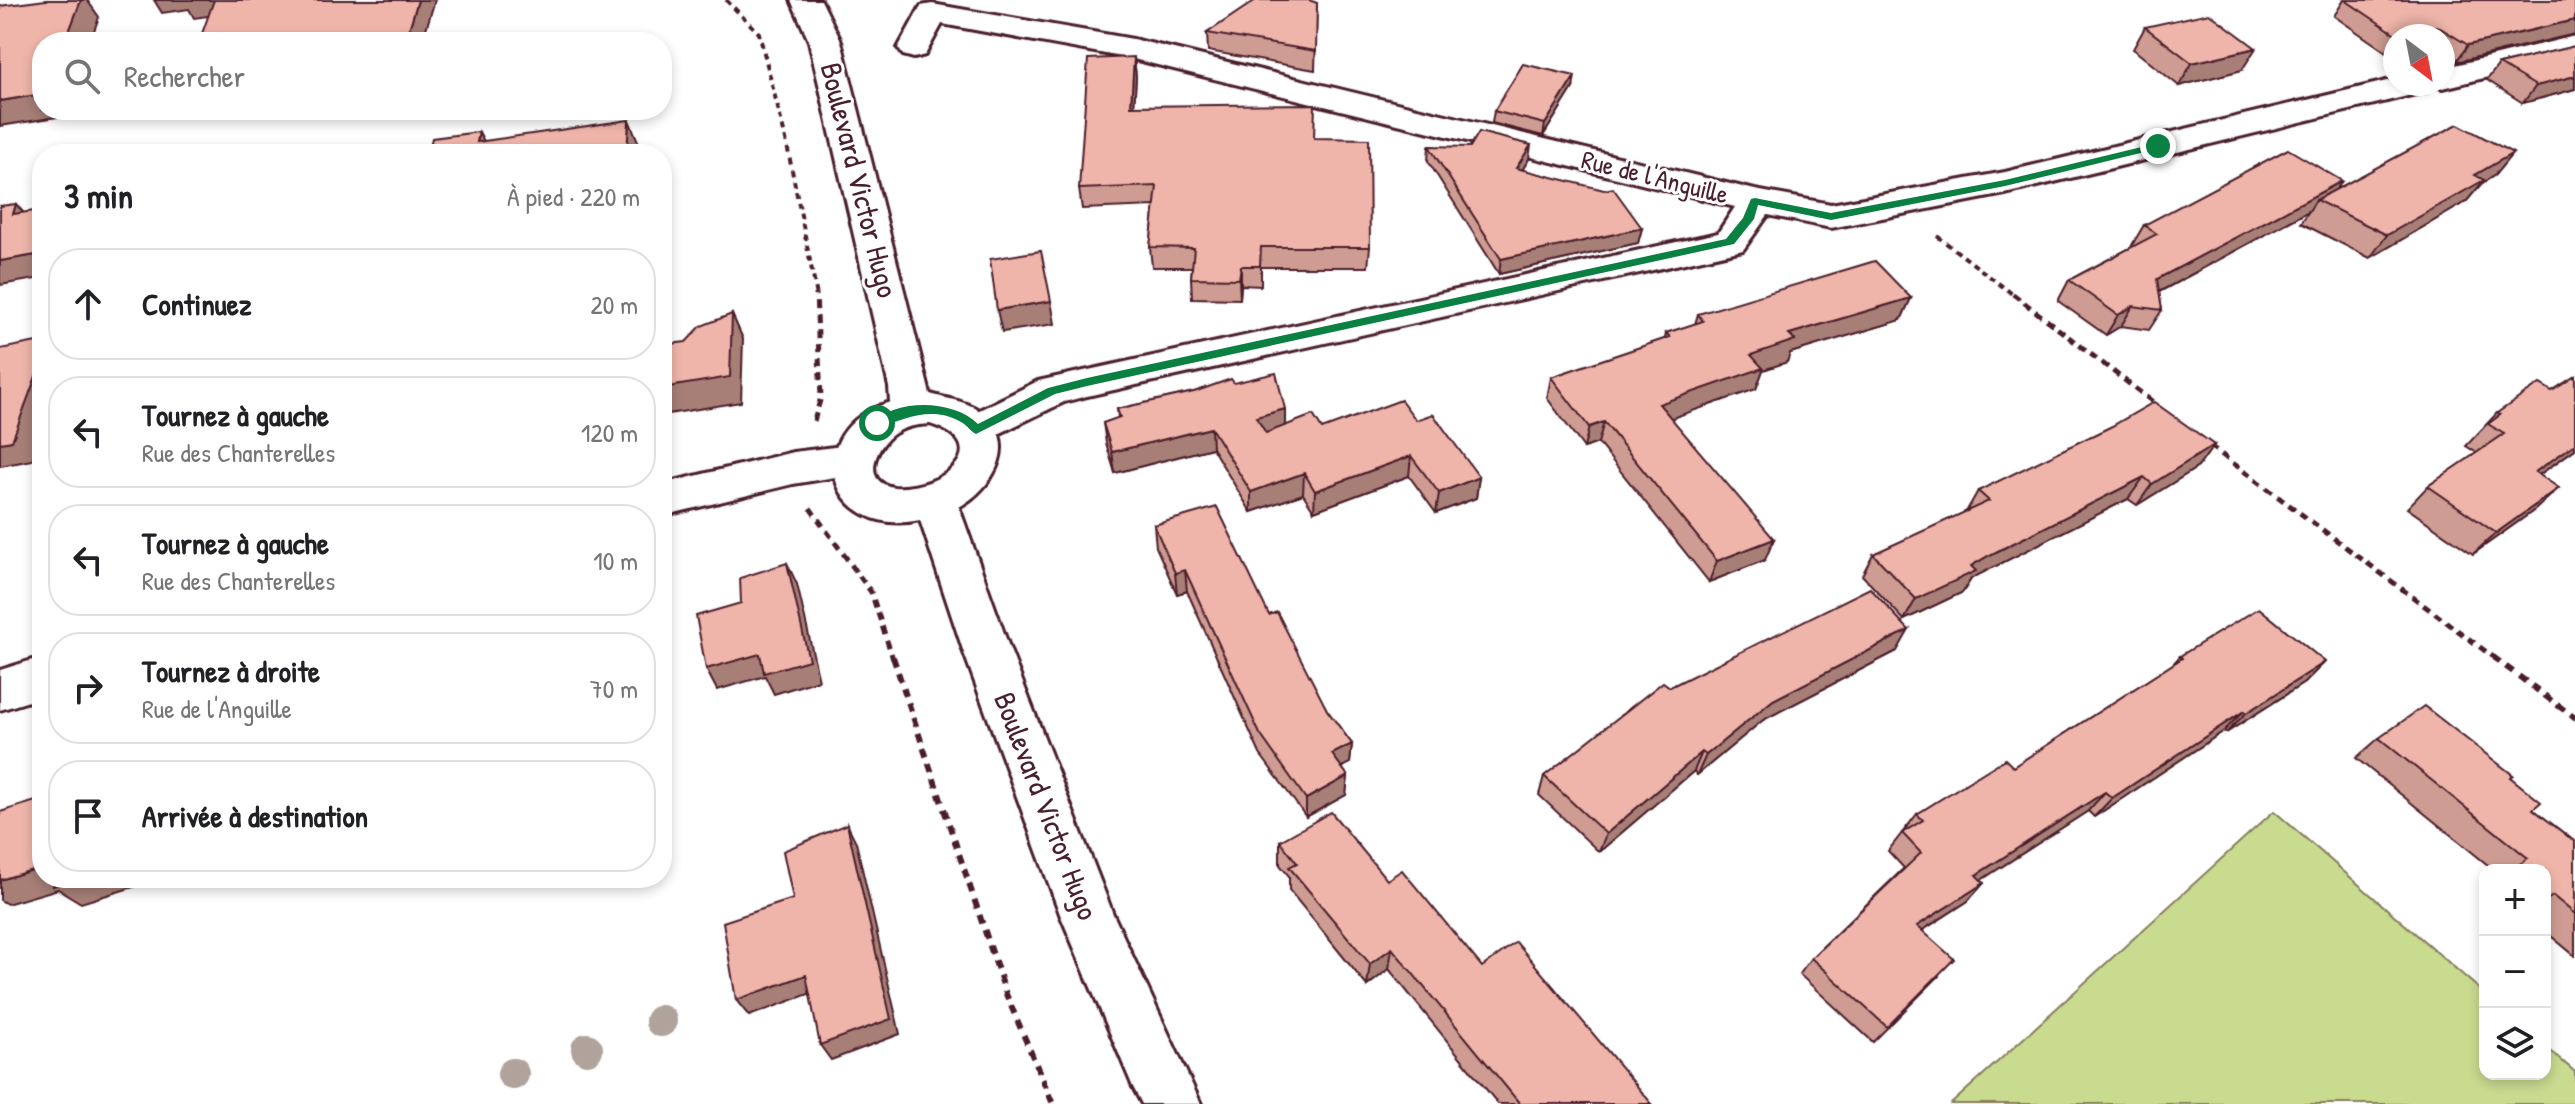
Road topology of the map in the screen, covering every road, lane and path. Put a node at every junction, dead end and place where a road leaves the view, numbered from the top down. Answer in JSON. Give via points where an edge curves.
{"nodes":[{"id":1,"x":726,"y":0,"type":"edge"},
{"id":2,"x":806,"y":0,"type":"edge"},
{"id":3,"x":929,"y":6,"type":"edge"},
{"id":4,"x":2575,"y":46,"type":"edge"},
{"id":5,"x":914,"y":48,"type":"dead end"},
{"id":6,"x":2455,"y":75,"type":"edge"},
{"id":7,"x":2383,"y":92,"type":"edge"},
{"id":8,"x":1755,"y":201,"type":"junction"},
{"id":9,"x":1895,"y":204,"type":"junction"},
{"id":10,"x":2159,"y":407,"type":"edge"},
{"id":11,"x":911,"y":410,"type":"junction"},
{"id":12,"x":976,"y":430,"type":"junction"},
{"id":13,"x":2210,"y":446,"type":"edge"},
{"id":14,"x":851,"y":461,"type":"junction"},
{"id":15,"x":796,"y":467,"type":"junction"},
{"id":16,"x":672,"y":498,"type":"edge"},
{"id":17,"x":936,"y":501,"type":"junction"},
{"id":18,"x":32,"y":680,"type":"edge"},
{"id":19,"x":0,"y":690,"type":"edge"},
{"id":20,"x":2575,"y":718,"type":"edge"},
{"id":21,"x":1053,"y":1104,"type":"edge"},
{"id":22,"x":1172,"y":1104,"type":"edge"}],
"edges":[{"from":1,"to":15,"type":"path","via":[[759,33],[766,54],[818,302],[821,397]]},
{"from":2,"to":11,"type":"street","name":"Boulevard Victor Hugo","via":[[825,41]]},
{"from":3,"to":5,"type":"street","name":"Rue de l'Anguille"},
{"from":3,"to":8,"type":"street","name":"Rue de l'Anguille","via":[[1133,49]]},
{"from":4,"to":6,"type":"street"},
{"from":7,"to":9,"type":"street","name":"Rue de l'Anguille","via":[[2005,183]]},
{"from":8,"to":9,"type":"street","name":"Rue de l'Anguille","via":[[1831,216]]},
{"from":8,"to":12,"type":"street","via":[[1730,242],[1087,382],[1052,391]]},
{"from":9,"to":10,"type":"path"},
{"from":11,"to":12,"type":"street","via":[[950,412]]},
{"from":11,"to":14,"type":"street","via":[[877,423],[855,447]]},
{"from":12,"to":17,"type":"street","via":[[983,444],[972,477]]},
{"from":13,"to":20,"type":"path"},
{"from":14,"to":15,"type":"street"},
{"from":14,"to":17,"type":"street","via":[[853,476],[875,500],[894,505]]},
{"from":15,"to":16,"type":"street"},
{"from":15,"to":21,"type":"path","via":[[801,493],[821,527],[871,592],[1006,994]]},
{"from":17,"to":22,"type":"street","name":"Boulevard Victor Hugo","via":[[966,597],[1078,891]]},
{"from":18,"to":19,"type":"street"}]}
